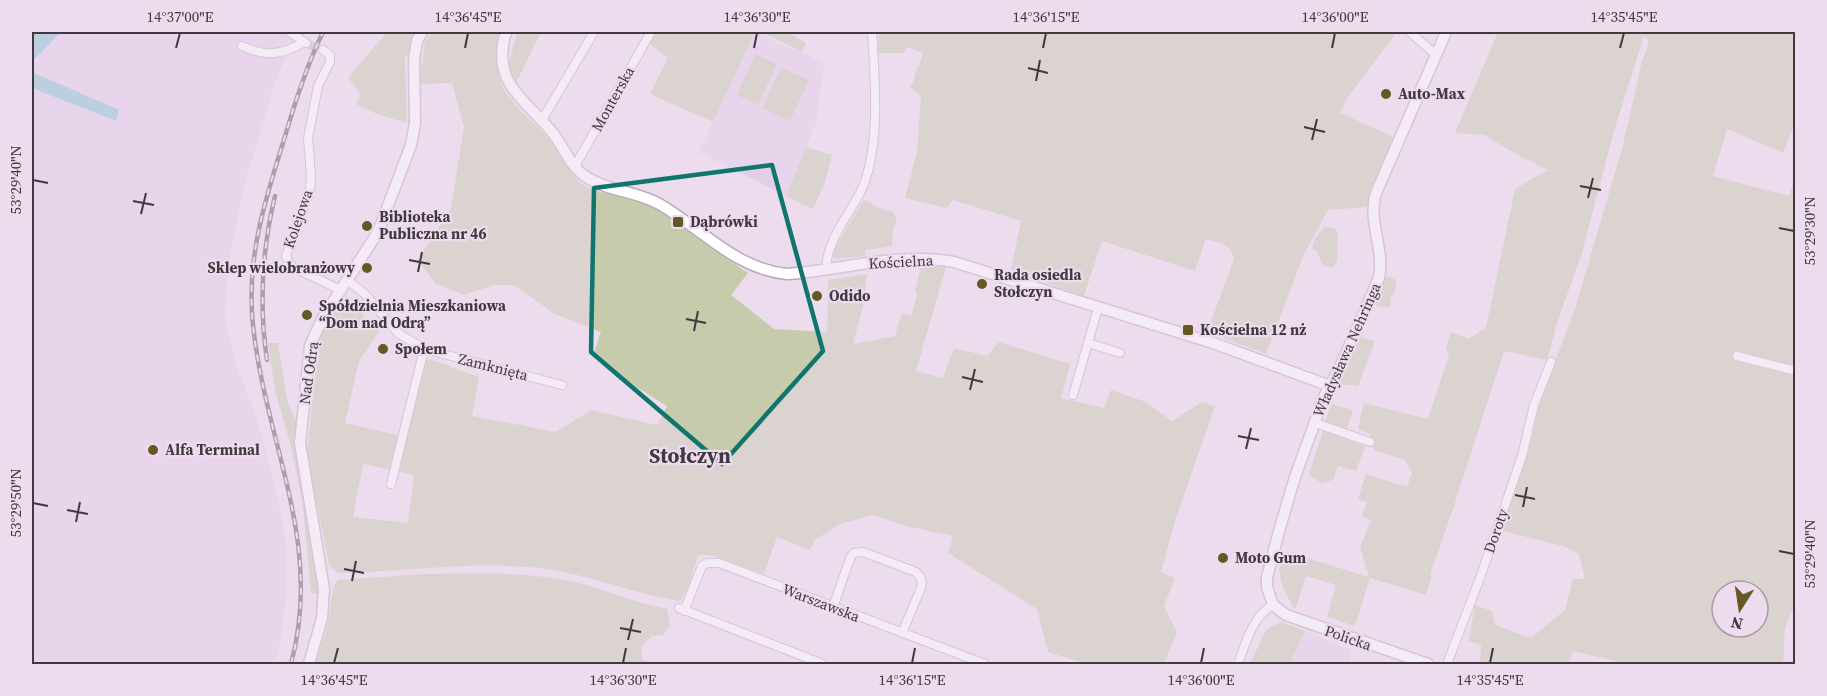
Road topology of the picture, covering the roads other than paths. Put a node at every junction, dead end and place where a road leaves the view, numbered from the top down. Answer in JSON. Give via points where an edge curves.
{"nodes":[{"id":1,"x":289,"y":32,"type":"edge"},
{"id":2,"x":422,"y":32,"type":"edge"},
{"id":3,"x":506,"y":32,"type":"edge"},
{"id":4,"x":594,"y":32,"type":"edge"},
{"id":5,"x":651,"y":32,"type":"edge"},
{"id":6,"x":872,"y":32,"type":"edge"},
{"id":7,"x":1410,"y":32,"type":"edge"},
{"id":8,"x":1446,"y":32,"type":"edge"},
{"id":9,"x":242,"y":46,"type":"dead end"},
{"id":10,"x":323,"y":50,"type":"dead end"},
{"id":11,"x":1436,"y":55,"type":"junction"},
{"id":12,"x":542,"y":120,"type":"junction"},
{"id":13,"x":575,"y":166,"type":"junction"},
{"id":14,"x":827,"y":270,"type":"junction"},
{"id":15,"x":347,"y":280,"type":"junction"},
{"id":16,"x":341,"y":290,"type":"junction"},
{"id":17,"x":1098,"y":308,"type":"junction"},
{"id":18,"x":1088,"y":344,"type":"junction"},
{"id":19,"x":424,"y":349,"type":"junction"},
{"id":20,"x":1120,"y":353,"type":"dead end"},
{"id":21,"x":1737,"y":356,"type":"dead end"},
{"id":22,"x":1551,"y":362,"type":"dead end"},
{"id":23,"x":1796,"y":371,"type":"edge"},
{"id":24,"x":562,"y":385,"type":"dead end"},
{"id":25,"x":1330,"y":386,"type":"junction"},
{"id":26,"x":1073,"y":394,"type":"dead end"},
{"id":27,"x":1315,"y":423,"type":"junction"},
{"id":28,"x":1371,"y":442,"type":"dead end"},
{"id":29,"x":391,"y":484,"type":"dead end"},
{"id":30,"x":1273,"y":605,"type":"junction"},
{"id":31,"x":832,"y":608,"type":"junction"},
{"id":32,"x":902,"y":633,"type":"junction"},
{"id":33,"x":309,"y":664,"type":"edge"},
{"id":34,"x":823,"y":664,"type":"edge"},
{"id":35,"x":985,"y":664,"type":"edge"},
{"id":36,"x":1238,"y":664,"type":"edge"},
{"id":37,"x":1428,"y":664,"type":"edge"},
{"id":38,"x":1447,"y":664,"type":"edge"}],
"edges":[{"from":1,"to":9,"type":"street","via":[[306,44],[277,54]]},
{"from":2,"to":15,"type":"street","name":"Nad Odrą","via":[[414,60],[415,123],[411,145],[378,232]]},
{"from":3,"to":12,"type":"street","name":"Kościelna","via":[[501,55],[506,79]]},
{"from":4,"to":12,"type":"street"},
{"from":5,"to":13,"type":"street","name":"Monterska"},
{"from":6,"to":14,"type":"street","via":[[874,119],[870,167],[831,245]]},
{"from":7,"to":11,"type":"street"},
{"from":8,"to":11,"type":"street","name":"Władysława Nehringa"},
{"from":10,"to":16,"type":"street","name":"Kolejowa","via":[[330,60],[320,81],[308,138],[310,189],[286,256],[292,267]]},
{"from":11,"to":25,"type":"street","name":"Władysława Nehringa","via":[[1377,189],[1373,213],[1379,276]]},
{"from":12,"to":13,"type":"street","name":"Kościelna"},
{"from":13,"to":14,"type":"street","name":"Kościelna","via":[[595,182],[662,205],[728,253],[755,267],[787,274]]},
{"from":14,"to":17,"type":"street","name":"Kościelna","via":[[935,258]]},
{"from":15,"to":16,"type":"street","name":"Nad Odrą"},
{"from":15,"to":19,"type":"street","name":"Zamknięta","via":[[365,294],[398,333]]},
{"from":16,"to":33,"type":"street","name":"Nad Odrą","via":[[312,340],[300,443],[324,590],[322,618]]},
{"from":17,"to":18,"type":"street"},
{"from":17,"to":25,"type":"street","name":"Kościelna","via":[[1213,343]]},
{"from":18,"to":20,"type":"street"},
{"from":18,"to":26,"type":"street"},
{"from":19,"to":24,"type":"street","name":"Zamknięta"},
{"from":19,"to":29,"type":"street"},
{"from":21,"to":23,"type":"street"},
{"from":22,"to":38,"type":"street","name":"Doroty","via":[[1536,398],[1522,456],[1480,578]]},
{"from":25,"to":27,"type":"street","name":"Władysława Nehringa"},
{"from":27,"to":28,"type":"street"},
{"from":27,"to":30,"type":"street","name":"Władysława Nehringa","via":[[1289,493],[1267,577]]},
{"from":30,"to":36,"type":"street","via":[[1256,620]]},
{"from":30,"to":37,"type":"street","name":"Policka","via":[[1283,614],[1311,625]]},
{"from":31,"to":32,"type":"street","name":"Warszawska"},
{"from":31,"to":32,"type":"street","via":[[851,556],[863,552],[920,576],[921,588]]},
{"from":31,"to":34,"type":"street","name":"Warszawska","via":[[713,562],[702,566],[681,610]]},
{"from":32,"to":35,"type":"street","name":"Warszawska"}]}
